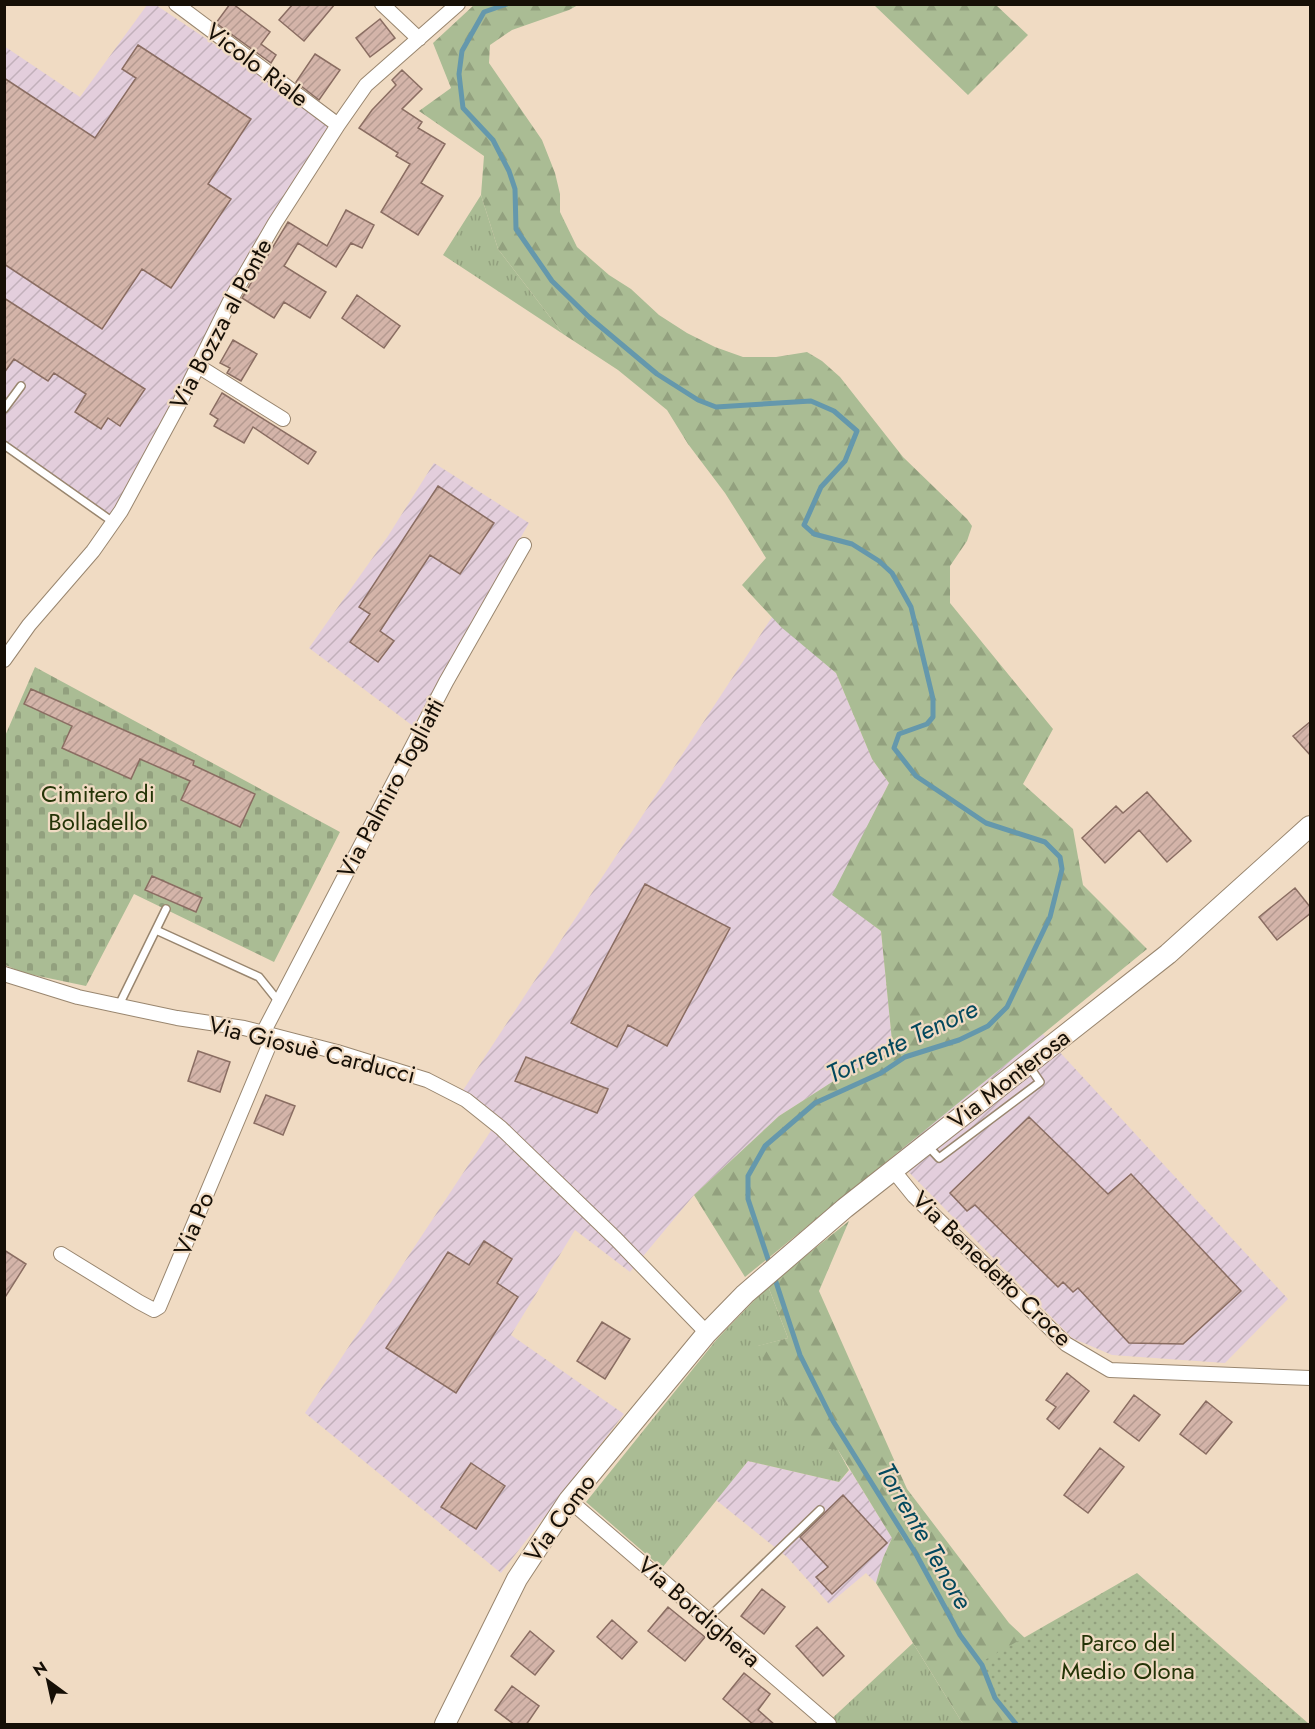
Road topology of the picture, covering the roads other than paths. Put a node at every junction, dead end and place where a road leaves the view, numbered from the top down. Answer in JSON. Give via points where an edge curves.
{"nodes":[{"id":1,"x":176,"y":4,"type":"edge"},
{"id":2,"x":382,"y":4,"type":"edge"},
{"id":3,"x":458,"y":4,"type":"edge"},
{"id":4,"x":419,"y":39,"type":"junction"},
{"id":5,"x":338,"y":125,"type":"junction"},
{"id":6,"x":198,"y":366,"type":"junction"},
{"id":7,"x":21,"y":386,"type":"dead end"},
{"id":8,"x":4,"y":410,"type":"edge"},
{"id":9,"x":283,"y":419,"type":"dead end"},
{"id":10,"x":4,"y":444,"type":"edge"},
{"id":11,"x":113,"y":522,"type":"junction"},
{"id":12,"x":524,"y":545,"type":"dead end"},
{"id":13,"x":4,"y":660,"type":"edge"},
{"id":14,"x":1311,"y":826,"type":"edge"},
{"id":15,"x":166,"y":909,"type":"dead end"},
{"id":16,"x":156,"y":930,"type":"junction"},
{"id":17,"x":4,"y":974,"type":"edge"},
{"id":18,"x":279,"y":1002,"type":"junction"},
{"id":19,"x":119,"y":1005,"type":"junction"},
{"id":20,"x":268,"y":1035,"type":"junction"},
{"id":21,"x":893,"y":1170,"type":"junction"},
{"id":22,"x":61,"y":1254,"type":"dead end"},
{"id":23,"x":707,"y":1333,"type":"junction"},
{"id":24,"x":1311,"y":1378,"type":"edge"},
{"id":25,"x":569,"y":1500,"type":"junction"},
{"id":26,"x":820,"y":1510,"type":"dead end"},
{"id":27,"x":707,"y":1619,"type":"junction"},
{"id":28,"x":445,"y":1725,"type":"edge"},
{"id":29,"x":829,"y":1725,"type":"edge"}],
"edges":[{"from":1,"to":5,"type":"street","name":"Vicolo Riale"},
{"from":2,"to":4,"type":"street"},
{"from":3,"to":4,"type":"street","name":"Via Bozza al Ponte"},
{"from":4,"to":5,"type":"street","name":"Via Bozza al Ponte","via":[[366,85]]},
{"from":5,"to":6,"type":"street","name":"Via Bozza al Ponte","via":[[274,223]]},
{"from":6,"to":9,"type":"street"},
{"from":6,"to":11,"type":"street","name":"Via Bozza al Ponte"},
{"from":7,"to":8,"type":"lane"},
{"from":10,"to":11,"type":"lane"},
{"from":11,"to":13,"type":"street","name":"Via Bozza al Ponte"},
{"from":12,"to":18,"type":"street","name":"Via Palmiro Togliatti","via":[[446,682]]},
{"from":14,"to":21,"type":"main road","name":"Via Monterosa","via":[[1168,954]]},
{"from":15,"to":16,"type":"lane"},
{"from":16,"to":18,"type":"lane","via":[[259,977]]},
{"from":16,"to":19,"type":"lane"},
{"from":17,"to":19,"type":"street","name":"Via Giosuè Carducci"},
{"from":18,"to":20,"type":"street","name":"Via Palmiro Togliatti"},
{"from":19,"to":20,"type":"street","name":"Via Giosuè Carducci"},
{"from":20,"to":22,"type":"street","name":"Via Po","via":[[159,1308],[154,1310],[139,1302]]},
{"from":20,"to":23,"type":"street","name":"Via Giosuè Carducci","via":[[427,1080],[466,1100],[501,1128],[616,1239]]},
{"from":21,"to":23,"type":"main road","name":"Via Monterosa","via":[[745,1293]]},
{"from":21,"to":24,"type":"street","name":"Via Benedetto Croce","via":[[914,1196],[1066,1344],[1110,1370]]},
{"from":23,"to":25,"type":"main road","name":"Via Como"},
{"from":25,"to":27,"type":"street","name":"Via Bordighera"},
{"from":25,"to":28,"type":"main road","name":"Via Como","via":[[518,1579]]},
{"from":26,"to":27,"type":"lane"},
{"from":27,"to":29,"type":"street","name":"Via Bordighera"}]}
